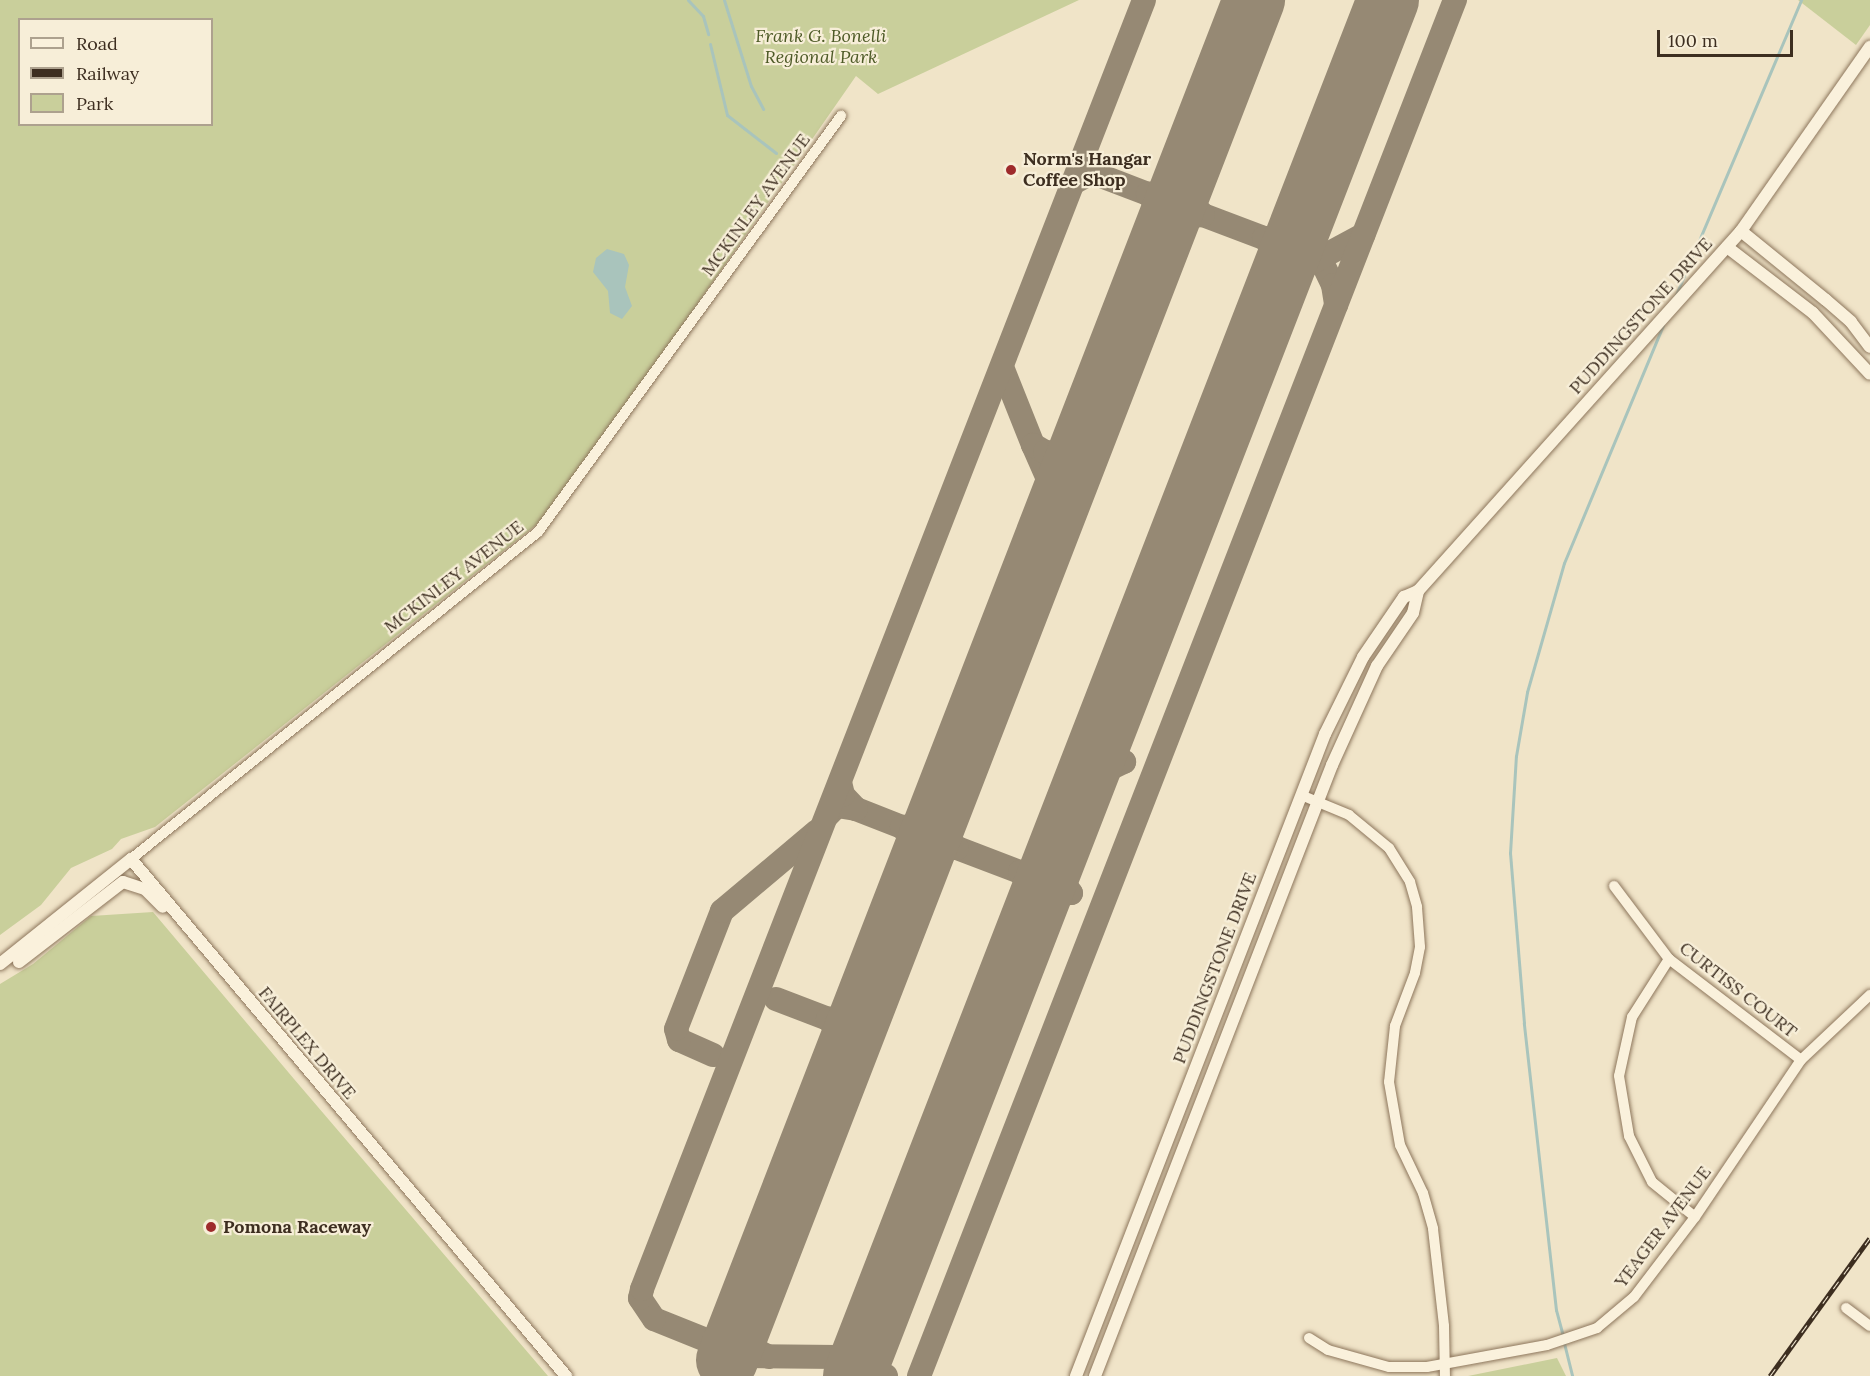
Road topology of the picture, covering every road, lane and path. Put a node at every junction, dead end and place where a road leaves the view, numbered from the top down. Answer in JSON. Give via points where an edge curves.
{"nodes":[{"id":1,"x":1870,"y":47,"type":"edge"},
{"id":2,"x":841,"y":116,"type":"dead end"},
{"id":3,"x":1741,"y":231,"type":"junction"},
{"id":4,"x":1727,"y":247,"type":"junction"},
{"id":5,"x":1870,"y":347,"type":"edge"},
{"id":6,"x":1870,"y":374,"type":"edge"},
{"id":7,"x":1418,"y":591,"type":"junction"},
{"id":8,"x":1301,"y":795,"type":"junction"},
{"id":9,"x":1317,"y":801,"type":"junction"},
{"id":10,"x":131,"y":859,"type":"junction"},
{"id":11,"x":1614,"y":886,"type":"dead end"},
{"id":12,"x":195,"y":936,"type":"junction"},
{"id":13,"x":1669,"y":960,"type":"junction"},
{"id":14,"x":0,"y":964,"type":"edge"},
{"id":15,"x":0,"y":972,"type":"edge"},
{"id":16,"x":1870,"y":995,"type":"edge"},
{"id":17,"x":1801,"y":1060,"type":"junction"},
{"id":18,"x":1695,"y":1217,"type":"junction"},
{"id":19,"x":1846,"y":1308,"type":"dead end"},
{"id":20,"x":1870,"y":1326,"type":"edge"},
{"id":21,"x":1309,"y":1338,"type":"dead end"},
{"id":22,"x":1445,"y":1370,"type":"edge"},
{"id":23,"x":566,"y":1376,"type":"edge"},
{"id":24,"x":1076,"y":1376,"type":"edge"},
{"id":25,"x":1095,"y":1376,"type":"edge"}],
"edges":[{"from":1,"to":3,"type":"street","name":"PUDDINGSTONE DRIVE"},
{"from":2,"to":10,"type":"street","name":"MCKINLEY AVENUE","via":[[538,532]]},
{"from":3,"to":4,"type":"street","name":"PUDDINGSTONE DRIVE"},
{"from":3,"to":5,"type":"street","via":[[1834,307]]},
{"from":4,"to":6,"type":"street","via":[[1814,313]]},
{"from":4,"to":7,"type":"street","name":"PUDDINGSTONE DRIVE"},
{"from":7,"to":8,"type":"street","name":"PUDDINGSTONE DRIVE","via":[[1404,597],[1363,657],[1325,734]]},
{"from":7,"to":9,"type":"street","name":"PUDDINGSTONE DRIVE","via":[[1413,613],[1361,697]]},
{"from":8,"to":9,"type":"street"},
{"from":8,"to":24,"type":"street","name":"PUDDINGSTONE DRIVE"},
{"from":9,"to":22,"type":"street","via":[[1349,815],[1389,848],[1410,882],[1417,907],[1420,947],[1415,973],[1395,1026],[1389,1082],[1400,1145],[1429,1211]]},
{"from":9,"to":25,"type":"street","name":"PUDDINGSTONE DRIVE"},
{"from":10,"to":12,"type":"street","name":"FAIRPLEX DRIVE"},
{"from":10,"to":14,"type":"street"},
{"from":11,"to":13,"type":"street","name":"CURTISS COURT"},
{"from":12,"to":15,"type":"street","via":[[145,889],[123,882],[37,949]]},
{"from":12,"to":23,"type":"street","name":"FAIRPLEX DRIVE"},
{"from":13,"to":17,"type":"street","name":"CURTISS COURT"},
{"from":13,"to":18,"type":"street","via":[[1632,1017],[1618,1076],[1629,1136],[1652,1182]]},
{"from":16,"to":17,"type":"street","name":"YEAGER AVENUE"},
{"from":17,"to":18,"type":"street","name":"YEAGER AVENUE"},
{"from":18,"to":22,"type":"street","name":"YEAGER AVENUE","via":[[1634,1297],[1597,1328],[1553,1344]]},
{"from":19,"to":20,"type":"street"},
{"from":21,"to":22,"type":"street","name":"YEAGER AVENUE","via":[[1328,1350],[1389,1367]]}]}
